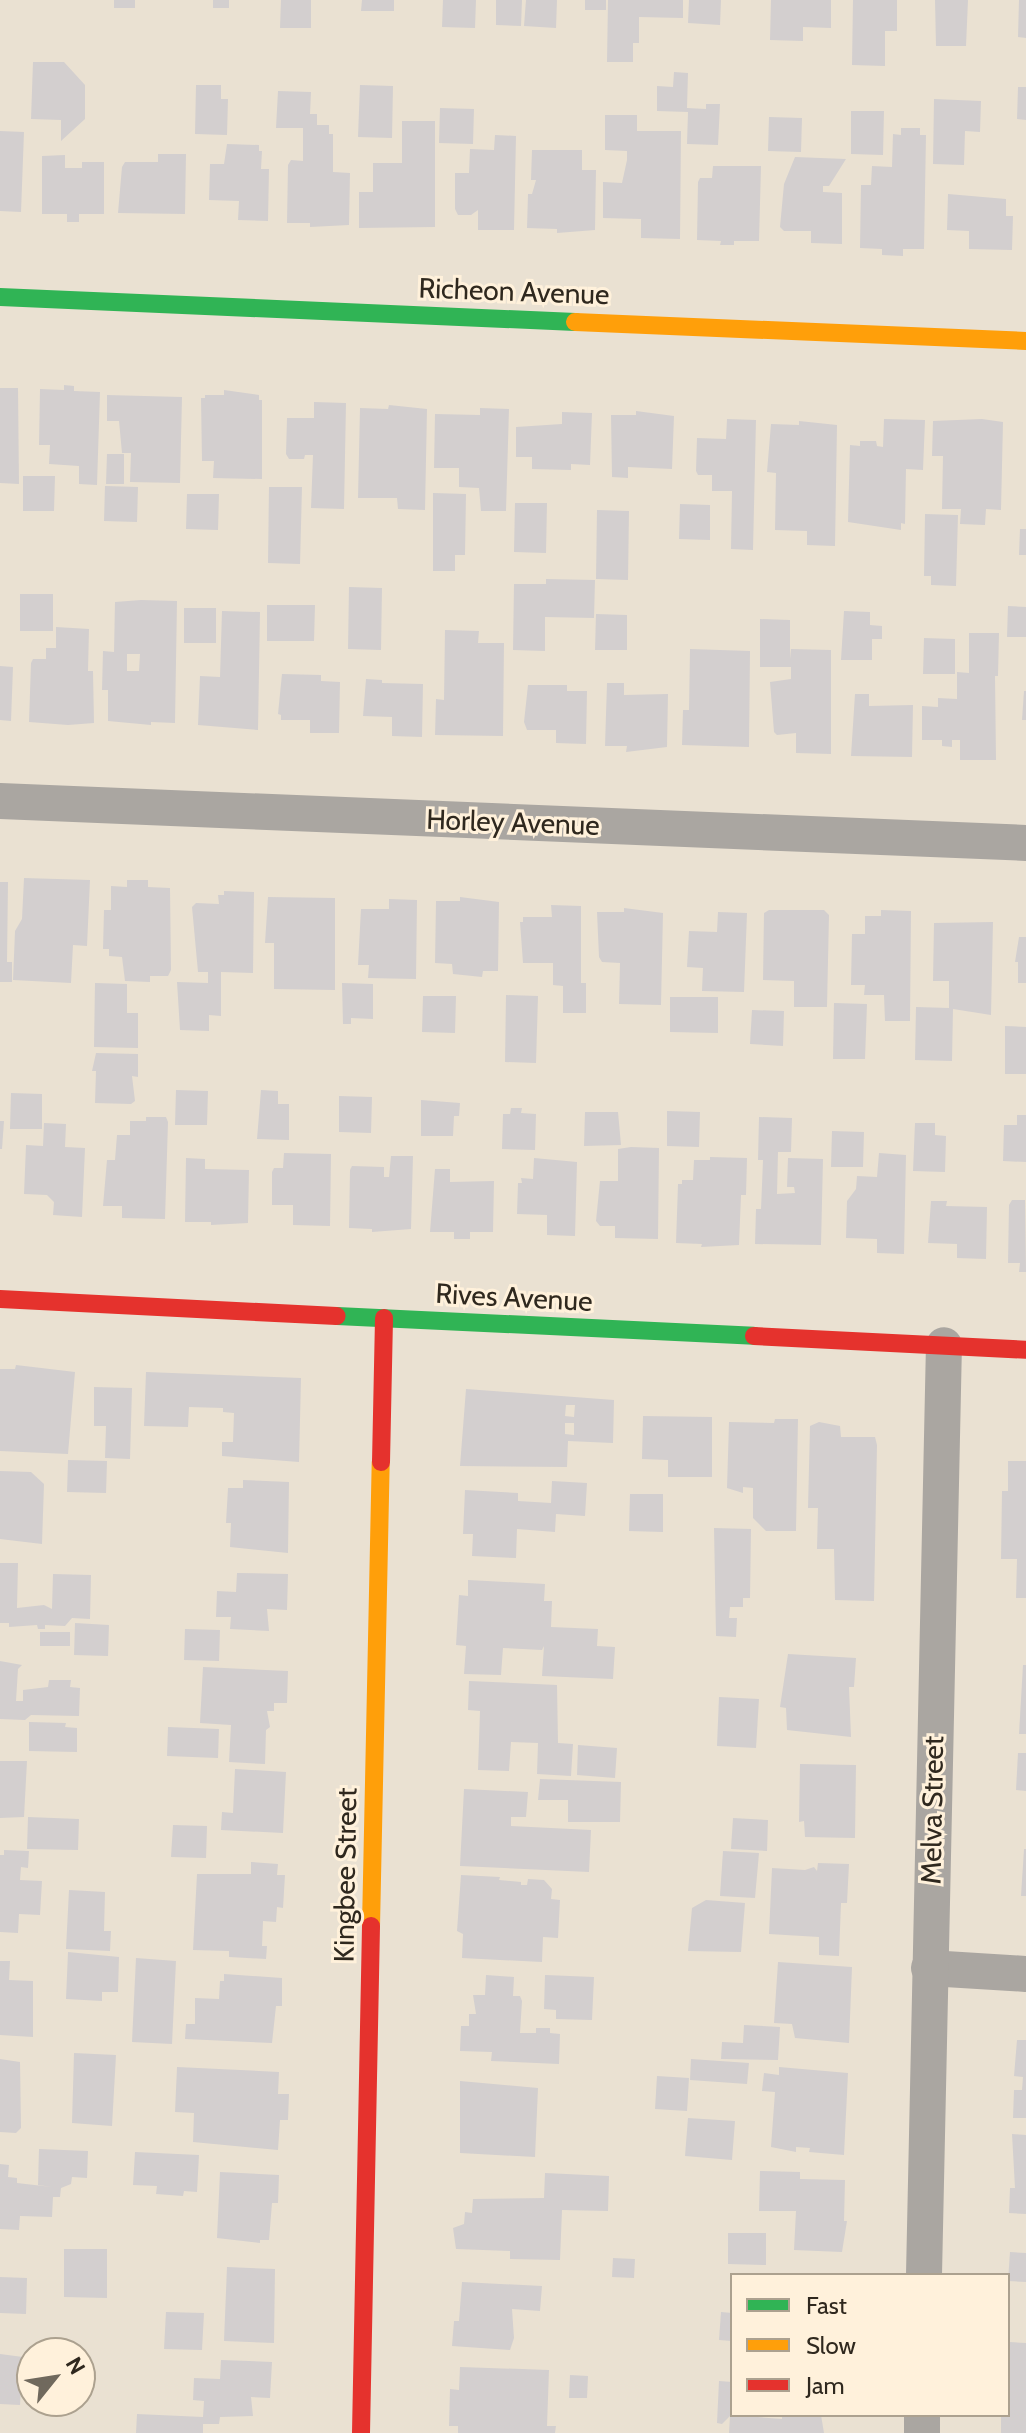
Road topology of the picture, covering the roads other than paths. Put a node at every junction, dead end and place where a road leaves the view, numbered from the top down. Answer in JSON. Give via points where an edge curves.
{"nodes":[{"id":1,"x":0,"y":297,"type":"edge"},
{"id":2,"x":1026,"y":341,"type":"edge"},
{"id":3,"x":0,"y":801,"type":"edge"},
{"id":4,"x":1026,"y":843,"type":"edge"},
{"id":5,"x":0,"y":1299,"type":"edge"},
{"id":6,"x":384,"y":1318,"type":"junction"},
{"id":7,"x":944,"y":1345,"type":"junction"},
{"id":8,"x":1026,"y":1350,"type":"edge"},
{"id":9,"x":929,"y":1968,"type":"junction"},
{"id":10,"x":1026,"y":1974,"type":"edge"},
{"id":11,"x":924,"y":2273,"type":"edge"},
{"id":12,"x":361,"y":2433,"type":"edge"}],
"edges":[{"from":1,"to":2,"type":"street","name":"Richeon Avenue"},
{"from":3,"to":4,"type":"street","name":"Horley Avenue"},
{"from":5,"to":6,"type":"street","name":"Rives Avenue"},
{"from":6,"to":7,"type":"street","name":"Rives Avenue"},
{"from":6,"to":12,"type":"street","name":"Kingbee Street"},
{"from":7,"to":8,"type":"street","name":"Rives Avenue"},
{"from":7,"to":9,"type":"street","name":"Melva Street"},
{"from":9,"to":10,"type":"street"},
{"from":9,"to":11,"type":"street","name":"Melva Street"}]}
